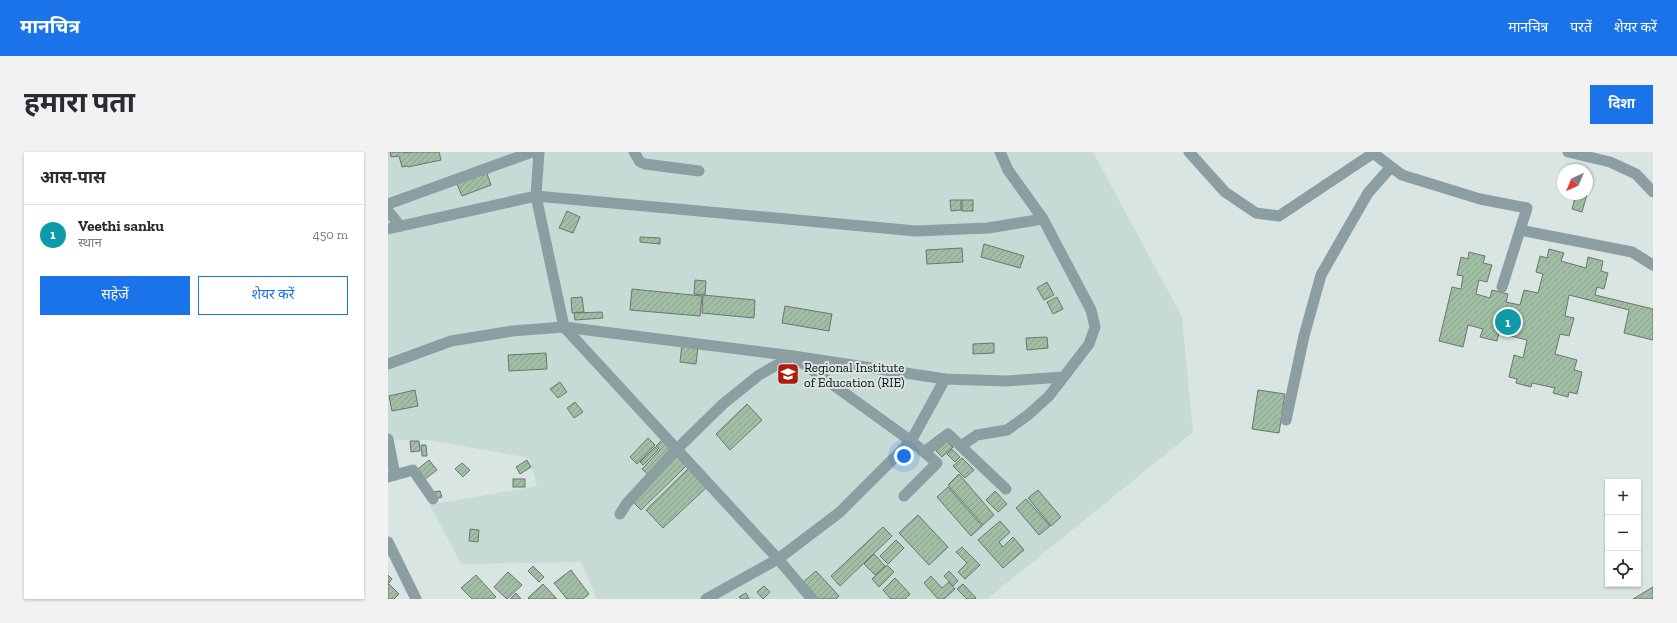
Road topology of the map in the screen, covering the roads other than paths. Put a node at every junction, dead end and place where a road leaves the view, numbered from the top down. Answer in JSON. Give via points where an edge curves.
{"nodes":[{"id":1,"x":532,"y":152,"type":"edge"},
{"id":2,"x":539,"y":152,"type":"edge"},
{"id":3,"x":634,"y":152,"type":"edge"},
{"id":4,"x":1000,"y":152,"type":"edge"},
{"id":5,"x":1189,"y":152,"type":"edge"},
{"id":6,"x":1374,"y":152,"type":"edge"},
{"id":7,"x":1568,"y":152,"type":"edge"},
{"id":8,"x":1391,"y":167,"type":"junction"},
{"id":9,"x":699,"y":171,"type":"dead end"},
{"id":10,"x":1653,"y":192,"type":"edge"},
{"id":11,"x":536,"y":196,"type":"junction"},
{"id":12,"x":388,"y":204,"type":"edge"},
{"id":13,"x":388,"y":211,"type":"edge"},
{"id":14,"x":1043,"y":219,"type":"junction"},
{"id":15,"x":400,"y":226,"type":"junction"},
{"id":16,"x":388,"y":229,"type":"edge"},
{"id":17,"x":1520,"y":230,"type":"junction"},
{"id":18,"x":1653,"y":264,"type":"edge"},
{"id":19,"x":1502,"y":287,"type":"dead end"},
{"id":20,"x":564,"y":327,"type":"junction"},
{"id":21,"x":793,"y":356,"type":"junction"},
{"id":22,"x":388,"y":364,"type":"edge"},
{"id":23,"x":1063,"y":377,"type":"junction"},
{"id":24,"x":945,"y":378,"type":"junction"},
{"id":25,"x":1286,"y":420,"type":"dead end"},
{"id":26,"x":388,"y":439,"type":"edge"},
{"id":27,"x":911,"y":441,"type":"junction"},
{"id":28,"x":961,"y":446,"type":"junction"},
{"id":29,"x":676,"y":450,"type":"junction"},
{"id":30,"x":924,"y":452,"type":"junction"},
{"id":31,"x":392,"y":476,"type":"edge"},
{"id":32,"x":1006,"y":490,"type":"dead end"},
{"id":33,"x":904,"y":496,"type":"dead end"},
{"id":34,"x":433,"y":499,"type":"dead end"},
{"id":35,"x":620,"y":514,"type":"dead end"},
{"id":36,"x":388,"y":542,"type":"edge"},
{"id":37,"x":778,"y":559,"type":"junction"},
{"id":38,"x":416,"y":599,"type":"edge"},
{"id":39,"x":706,"y":599,"type":"edge"},
{"id":40,"x":812,"y":599,"type":"edge"}],
"edges":[{"from":1,"to":12,"type":"street"},
{"from":2,"to":11,"type":"street"},
{"from":3,"to":9,"type":"street","via":[[640,162],[645,164]]},
{"from":4,"to":14,"type":"street","via":[[1008,170]]},
{"from":5,"to":6,"type":"street","via":[[1225,192],[1256,213],[1279,216]]},
{"from":6,"to":8,"type":"street"},
{"from":7,"to":10,"type":"street","via":[[1610,162],[1636,174]]},
{"from":8,"to":17,"type":"street","via":[[1402,175],[1480,199],[1527,208]]},
{"from":8,"to":25,"type":"street","via":[[1368,193],[1320,275]]},
{"from":11,"to":14,"type":"street","via":[[916,231],[988,228]]},
{"from":11,"to":15,"type":"street"},
{"from":11,"to":20,"type":"street"},
{"from":13,"to":15,"type":"street"},
{"from":14,"to":23,"type":"street","via":[[1092,310],[1095,327],[1089,344]]},
{"from":15,"to":16,"type":"street"},
{"from":17,"to":18,"type":"street","via":[[1632,252]]},
{"from":17,"to":19,"type":"street"},
{"from":20,"to":21,"type":"street"},
{"from":20,"to":22,"type":"street","via":[[512,331],[451,341]]},
{"from":20,"to":29,"type":"street"},
{"from":21,"to":24,"type":"street"},
{"from":21,"to":27,"type":"street"},
{"from":21,"to":29,"type":"street","via":[[760,375],[723,404]]},
{"from":23,"to":24,"type":"street","via":[[1006,381]]},
{"from":23,"to":28,"type":"street","via":[[1049,396],[1007,430],[977,435]]},
{"from":24,"to":27,"type":"street"},
{"from":26,"to":31,"type":"street"},
{"from":27,"to":30,"type":"street"},
{"from":27,"to":37,"type":"street","via":[[840,512]]},
{"from":28,"to":30,"type":"street","via":[[948,434]]},
{"from":28,"to":32,"type":"street"},
{"from":29,"to":35,"type":"street"},
{"from":29,"to":37,"type":"street"},
{"from":30,"to":33,"type":"street","via":[[937,463]]},
{"from":31,"to":34,"type":"street","via":[[413,470]]},
{"from":36,"to":38,"type":"street"},
{"from":37,"to":39,"type":"street"},
{"from":37,"to":40,"type":"street"}]}
